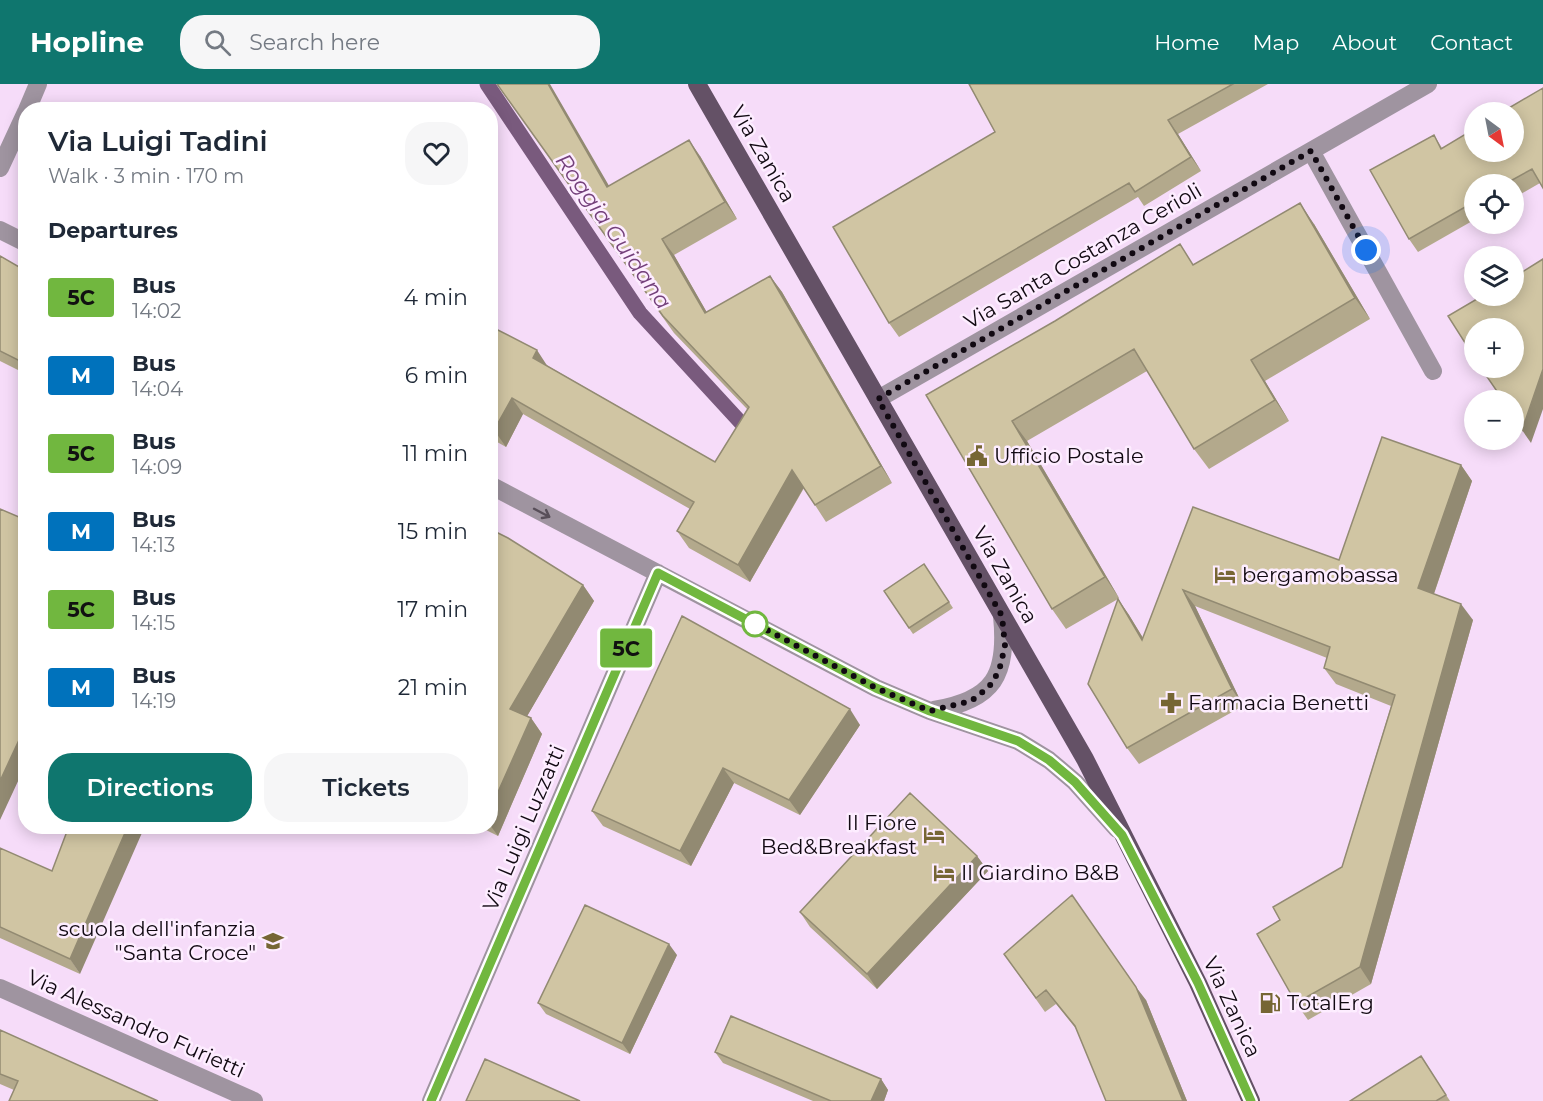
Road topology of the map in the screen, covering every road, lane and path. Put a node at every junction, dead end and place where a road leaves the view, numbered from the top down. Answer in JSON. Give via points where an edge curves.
{"nodes":[{"id":1,"x":38,"y":84,"type":"edge"},
{"id":2,"x":697,"y":84,"type":"edge"},
{"id":3,"x":1428,"y":84,"type":"edge"},
{"id":4,"x":30,"y":102,"type":"edge"},
{"id":5,"x":18,"y":129,"type":"edge"},
{"id":6,"x":1311,"y":151,"type":"junction"},
{"id":7,"x":0,"y":168,"type":"edge"},
{"id":8,"x":0,"y":230,"type":"edge"},
{"id":9,"x":18,"y":239,"type":"edge"},
{"id":10,"x":1433,"y":370,"type":"dead end"},
{"id":11,"x":878,"y":399,"type":"junction"},
{"id":12,"x":498,"y":489,"type":"edge"},
{"id":13,"x":658,"y":573,"type":"junction"},
{"id":14,"x":1002,"y":616,"type":"junction"},
{"id":15,"x":930,"y":711,"type":"junction"},
{"id":16,"x":1122,"y":835,"type":"junction"},
{"id":17,"x":0,"y":988,"type":"edge"},
{"id":18,"x":254,"y":1101,"type":"edge"},
{"id":19,"x":431,"y":1101,"type":"edge"},
{"id":20,"x":1251,"y":1101,"type":"edge"}],
"edges":[{"from":1,"to":4,"type":"street"},
{"from":2,"to":11,"type":"main road","name":"Via Zanica"},
{"from":3,"to":6,"type":"street","name":"Via Santa Costanza Cerioli"},
{"from":5,"to":7,"type":"street"},
{"from":6,"to":10,"type":"street"},
{"from":6,"to":11,"type":"street","name":"Via Santa Costanza Cerioli"},
{"from":8,"to":9,"type":"street"},
{"from":11,"to":14,"type":"main road","name":"Via Zanica"},
{"from":12,"to":13,"type":"street","one_way":true},
{"from":13,"to":15,"type":"street","via":[[876,688]]},
{"from":13,"to":19,"type":"street","name":"Via Luigi Luzzatti"},
{"from":14,"to":15,"type":"street","via":[[1005,646],[999,671],[989,687],[971,701]]},
{"from":14,"to":16,"type":"main road","name":"Via Zanica","via":[[1085,759]]},
{"from":15,"to":16,"type":"street","via":[[1018,741],[1049,760],[1075,782]]},
{"from":16,"to":20,"type":"main road","name":"Via Zanica","via":[[1198,983]]},
{"from":17,"to":18,"type":"street","name":"Via Alessandro Furietti"}]}
